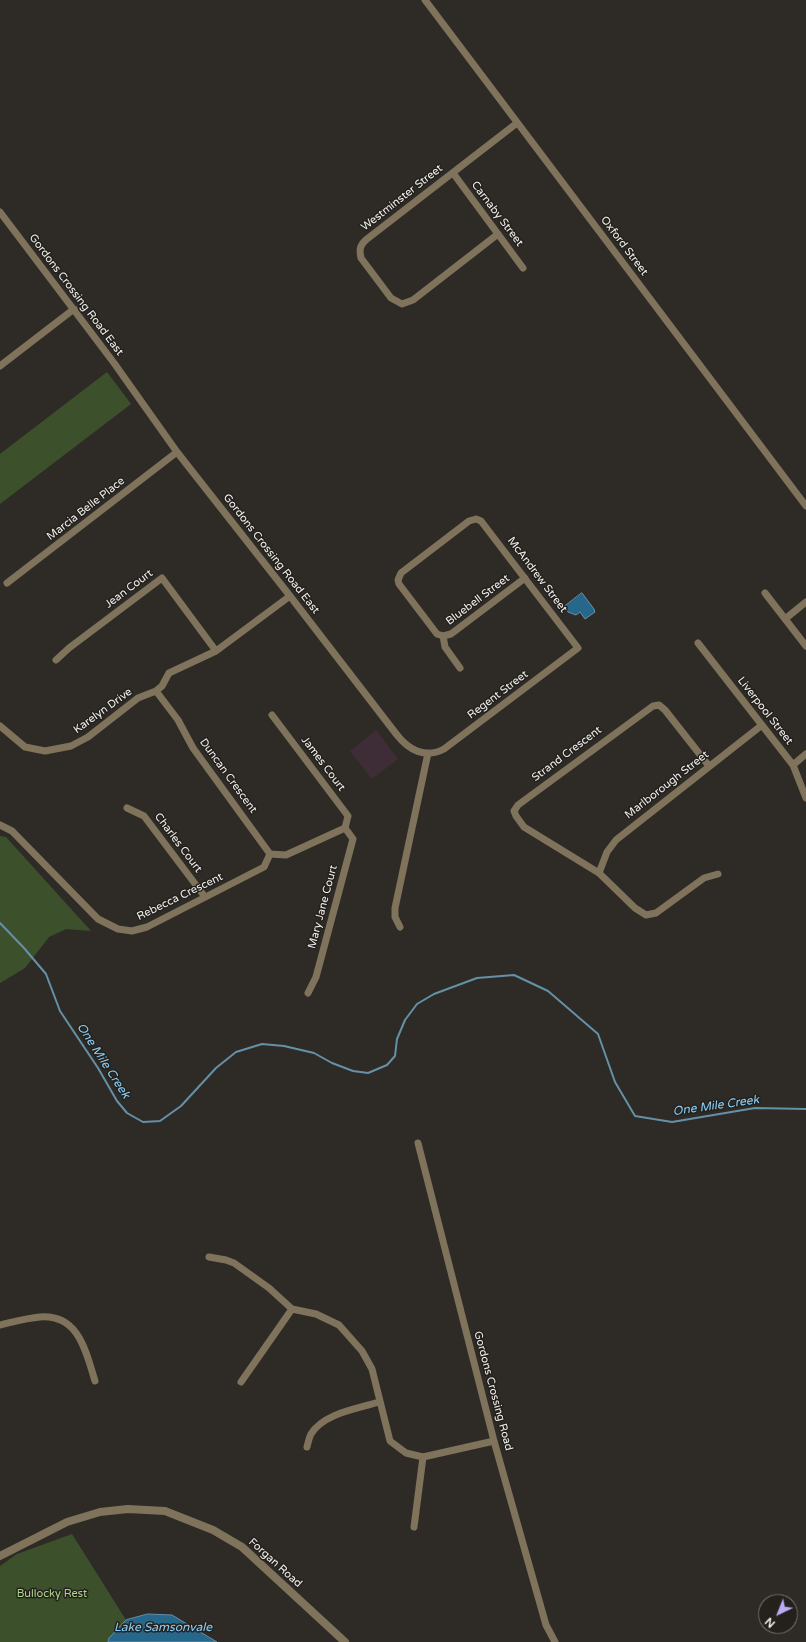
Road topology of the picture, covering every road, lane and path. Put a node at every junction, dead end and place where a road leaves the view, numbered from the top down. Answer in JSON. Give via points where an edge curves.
{"nodes":[{"id":1,"x":425,"y":0,"type":"edge"},
{"id":2,"x":517,"y":123,"type":"junction"},
{"id":3,"x":453,"y":173,"type":"junction"},
{"id":4,"x":0,"y":212,"type":"edge"},
{"id":5,"x":498,"y":234,"type":"junction"},
{"id":6,"x":523,"y":268,"type":"dead end"},
{"id":7,"x":74,"y":309,"type":"junction"},
{"id":8,"x":1,"y":363,"type":"edge"},
{"id":9,"x":177,"y":452,"type":"junction"},
{"id":10,"x":806,"y":506,"type":"edge"},
{"id":11,"x":525,"y":578,"type":"junction"},
{"id":12,"x":7,"y":583,"type":"dead end"},
{"id":13,"x":399,"y":584,"type":"joint"},
{"id":14,"x":765,"y":593,"type":"dead end"},
{"id":15,"x":290,"y":596,"type":"junction"},
{"id":16,"x":806,"y":602,"type":"edge"},
{"id":17,"x":785,"y":619,"type":"junction"},
{"id":18,"x":443,"y":636,"type":"junction"},
{"id":19,"x":698,"y":642,"type":"dead end"},
{"id":20,"x":806,"y":646,"type":"edge"},
{"id":21,"x":578,"y":648,"type":"joint"},
{"id":22,"x":216,"y":651,"type":"junction"},
{"id":23,"x":56,"y":660,"type":"dead end"},
{"id":24,"x":460,"y":668,"type":"dead end"},
{"id":25,"x":156,"y":691,"type":"junction"},
{"id":26,"x":272,"y":715,"type":"dead end"},
{"id":27,"x":762,"y":725,"type":"junction"},
{"id":28,"x":0,"y":726,"type":"edge"},
{"id":29,"x":428,"y":753,"type":"junction"},
{"id":30,"x":806,"y":754,"type":"edge"},
{"id":31,"x":793,"y":765,"type":"junction"},
{"id":32,"x":709,"y":766,"type":"junction"},
{"id":33,"x":806,"y":798,"type":"edge"},
{"id":34,"x":128,"y":808,"type":"dead end"},
{"id":35,"x":0,"y":825,"type":"edge"},
{"id":36,"x":344,"y":828,"type":"junction"},
{"id":37,"x":270,"y":854,"type":"junction"},
{"id":38,"x":599,"y":873,"type":"junction"},
{"id":39,"x":718,"y":874,"type":"dead end"},
{"id":40,"x":206,"y":897,"type":"junction"},
{"id":41,"x":400,"y":927,"type":"dead end"},
{"id":42,"x":308,"y":993,"type":"dead end"},
{"id":43,"x":418,"y":1143,"type":"dead end"},
{"id":44,"x":209,"y":1257,"type":"dead end"},
{"id":45,"x":292,"y":1309,"type":"junction"},
{"id":46,"x":0,"y":1325,"type":"edge"},
{"id":47,"x":95,"y":1381,"type":"dead end"},
{"id":48,"x":241,"y":1382,"type":"dead end"},
{"id":49,"x":379,"y":1402,"type":"junction"},
{"id":50,"x":494,"y":1441,"type":"junction"},
{"id":51,"x":307,"y":1447,"type":"dead end"},
{"id":52,"x":423,"y":1457,"type":"junction"},
{"id":53,"x":414,"y":1527,"type":"dead end"},
{"id":54,"x":0,"y":1556,"type":"edge"},
{"id":55,"x":345,"y":1642,"type":"edge"},
{"id":56,"x":555,"y":1642,"type":"edge"}],
"edges":[{"from":1,"to":2,"type":"street","name":"Oxford Street"},
{"from":2,"to":3,"type":"street","name":"Westminster Street"},
{"from":2,"to":10,"type":"street","name":"Oxford Street"},
{"from":3,"to":5,"type":"street","name":"Carnaby Street"},
{"from":3,"to":5,"type":"street","name":"Westminster Street","via":[[367,239],[360,246],[361,258],[392,298],[402,304],[413,300]]},
{"from":4,"to":7,"type":"street","name":"Gordons Crossing Road East"},
{"from":5,"to":6,"type":"street","name":"Carnaby Street"},
{"from":7,"to":8,"type":"street"},
{"from":7,"to":9,"type":"street","name":"Gordons Crossing Road East"},
{"from":9,"to":12,"type":"street","name":"Marcia Belle Place"},
{"from":9,"to":15,"type":"street","name":"Gordons Crossing Road East"},
{"from":11,"to":13,"type":"street","name":"McAndrew Street","via":[[483,522],[476,519],[469,521],[403,570]]},
{"from":11,"to":18,"type":"street","name":"Bluebell Street","via":[[451,634]]},
{"from":11,"to":21,"type":"street","name":"McAndrew Street"},
{"from":13,"to":18,"type":"street","name":"Bluebell Street","via":[[437,634]]},
{"from":14,"to":17,"type":"street"},
{"from":15,"to":22,"type":"street"},
{"from":15,"to":29,"type":"street","name":"Gordons Crossing Road East","via":[[401,740],[413,750]]},
{"from":16,"to":17,"type":"street"},
{"from":17,"to":20,"type":"street"},
{"from":18,"to":24,"type":"street","name":"Bluebell Street","via":[[445,647]]},
{"from":19,"to":27,"type":"street","name":"Liverpool Street"},
{"from":21,"to":29,"type":"street","name":"Regent Street","via":[[449,746]]},
{"from":22,"to":23,"type":"street","name":"Jean Court","via":[[162,578]]},
{"from":22,"to":25,"type":"street","via":[[168,673],[162,686]]},
{"from":25,"to":28,"type":"street","name":"Karelyn Drive","via":[[138,698],[88,737],[72,746],[45,752],[24,748]]},
{"from":25,"to":37,"type":"street","name":"Duncan Crescent","via":[[178,720],[193,748]]},
{"from":26,"to":36,"type":"street","name":"James Court","via":[[348,816]]},
{"from":27,"to":31,"type":"street","name":"Liverpool Street"},
{"from":27,"to":32,"type":"street","name":"Marlborough Street"},
{"from":29,"to":41,"type":"street","via":[[395,908],[395,916]]},
{"from":30,"to":31,"type":"street"},
{"from":31,"to":33,"type":"street","name":"Liverpool Street"},
{"from":32,"to":38,"type":"street","name":"Marlborough Street","via":[[616,840],[607,852]]},
{"from":32,"to":38,"type":"street","name":"Strand Crescent","via":[[665,710],[659,705],[653,706],[518,804],[514,810],[524,827]]},
{"from":34,"to":40,"type":"street","name":"Charles Court","via":[[144,816]]},
{"from":35,"to":40,"type":"street","name":"Rebecca Crescent","via":[[12,831],[98,919],[118,930],[132,931],[147,927]]},
{"from":36,"to":37,"type":"street","via":[[286,855]]},
{"from":36,"to":42,"type":"street","name":"Mary Jane Court","via":[[353,839],[316,977]]},
{"from":37,"to":40,"type":"street","name":"Rebecca Crescent","via":[[264,867]]},
{"from":38,"to":39,"type":"street","via":[[635,908],[646,915],[656,913],[704,878]]},
{"from":43,"to":50,"type":"street","name":"Gordons Crossing Road"},
{"from":44,"to":45,"type":"street","via":[[234,1263],[269,1288]]},
{"from":45,"to":48,"type":"street"},
{"from":45,"to":49,"type":"street","via":[[316,1314],[339,1324],[362,1351],[372,1369]]},
{"from":46,"to":47,"type":"street","via":[[40,1317],[66,1323],[82,1341]]},
{"from":49,"to":51,"type":"street","via":[[331,1417],[319,1425],[311,1435]]},
{"from":49,"to":52,"type":"street","via":[[390,1440],[406,1453]]},
{"from":50,"to":52,"type":"street"},
{"from":50,"to":56,"type":"street","name":"Gordons Crossing Road","via":[[546,1625]]},
{"from":52,"to":53,"type":"street"},
{"from":54,"to":55,"type":"street","name":"Forgan Road","via":[[67,1522],[100,1512],[128,1509],[165,1511],[213,1530],[242,1547]]}]}
